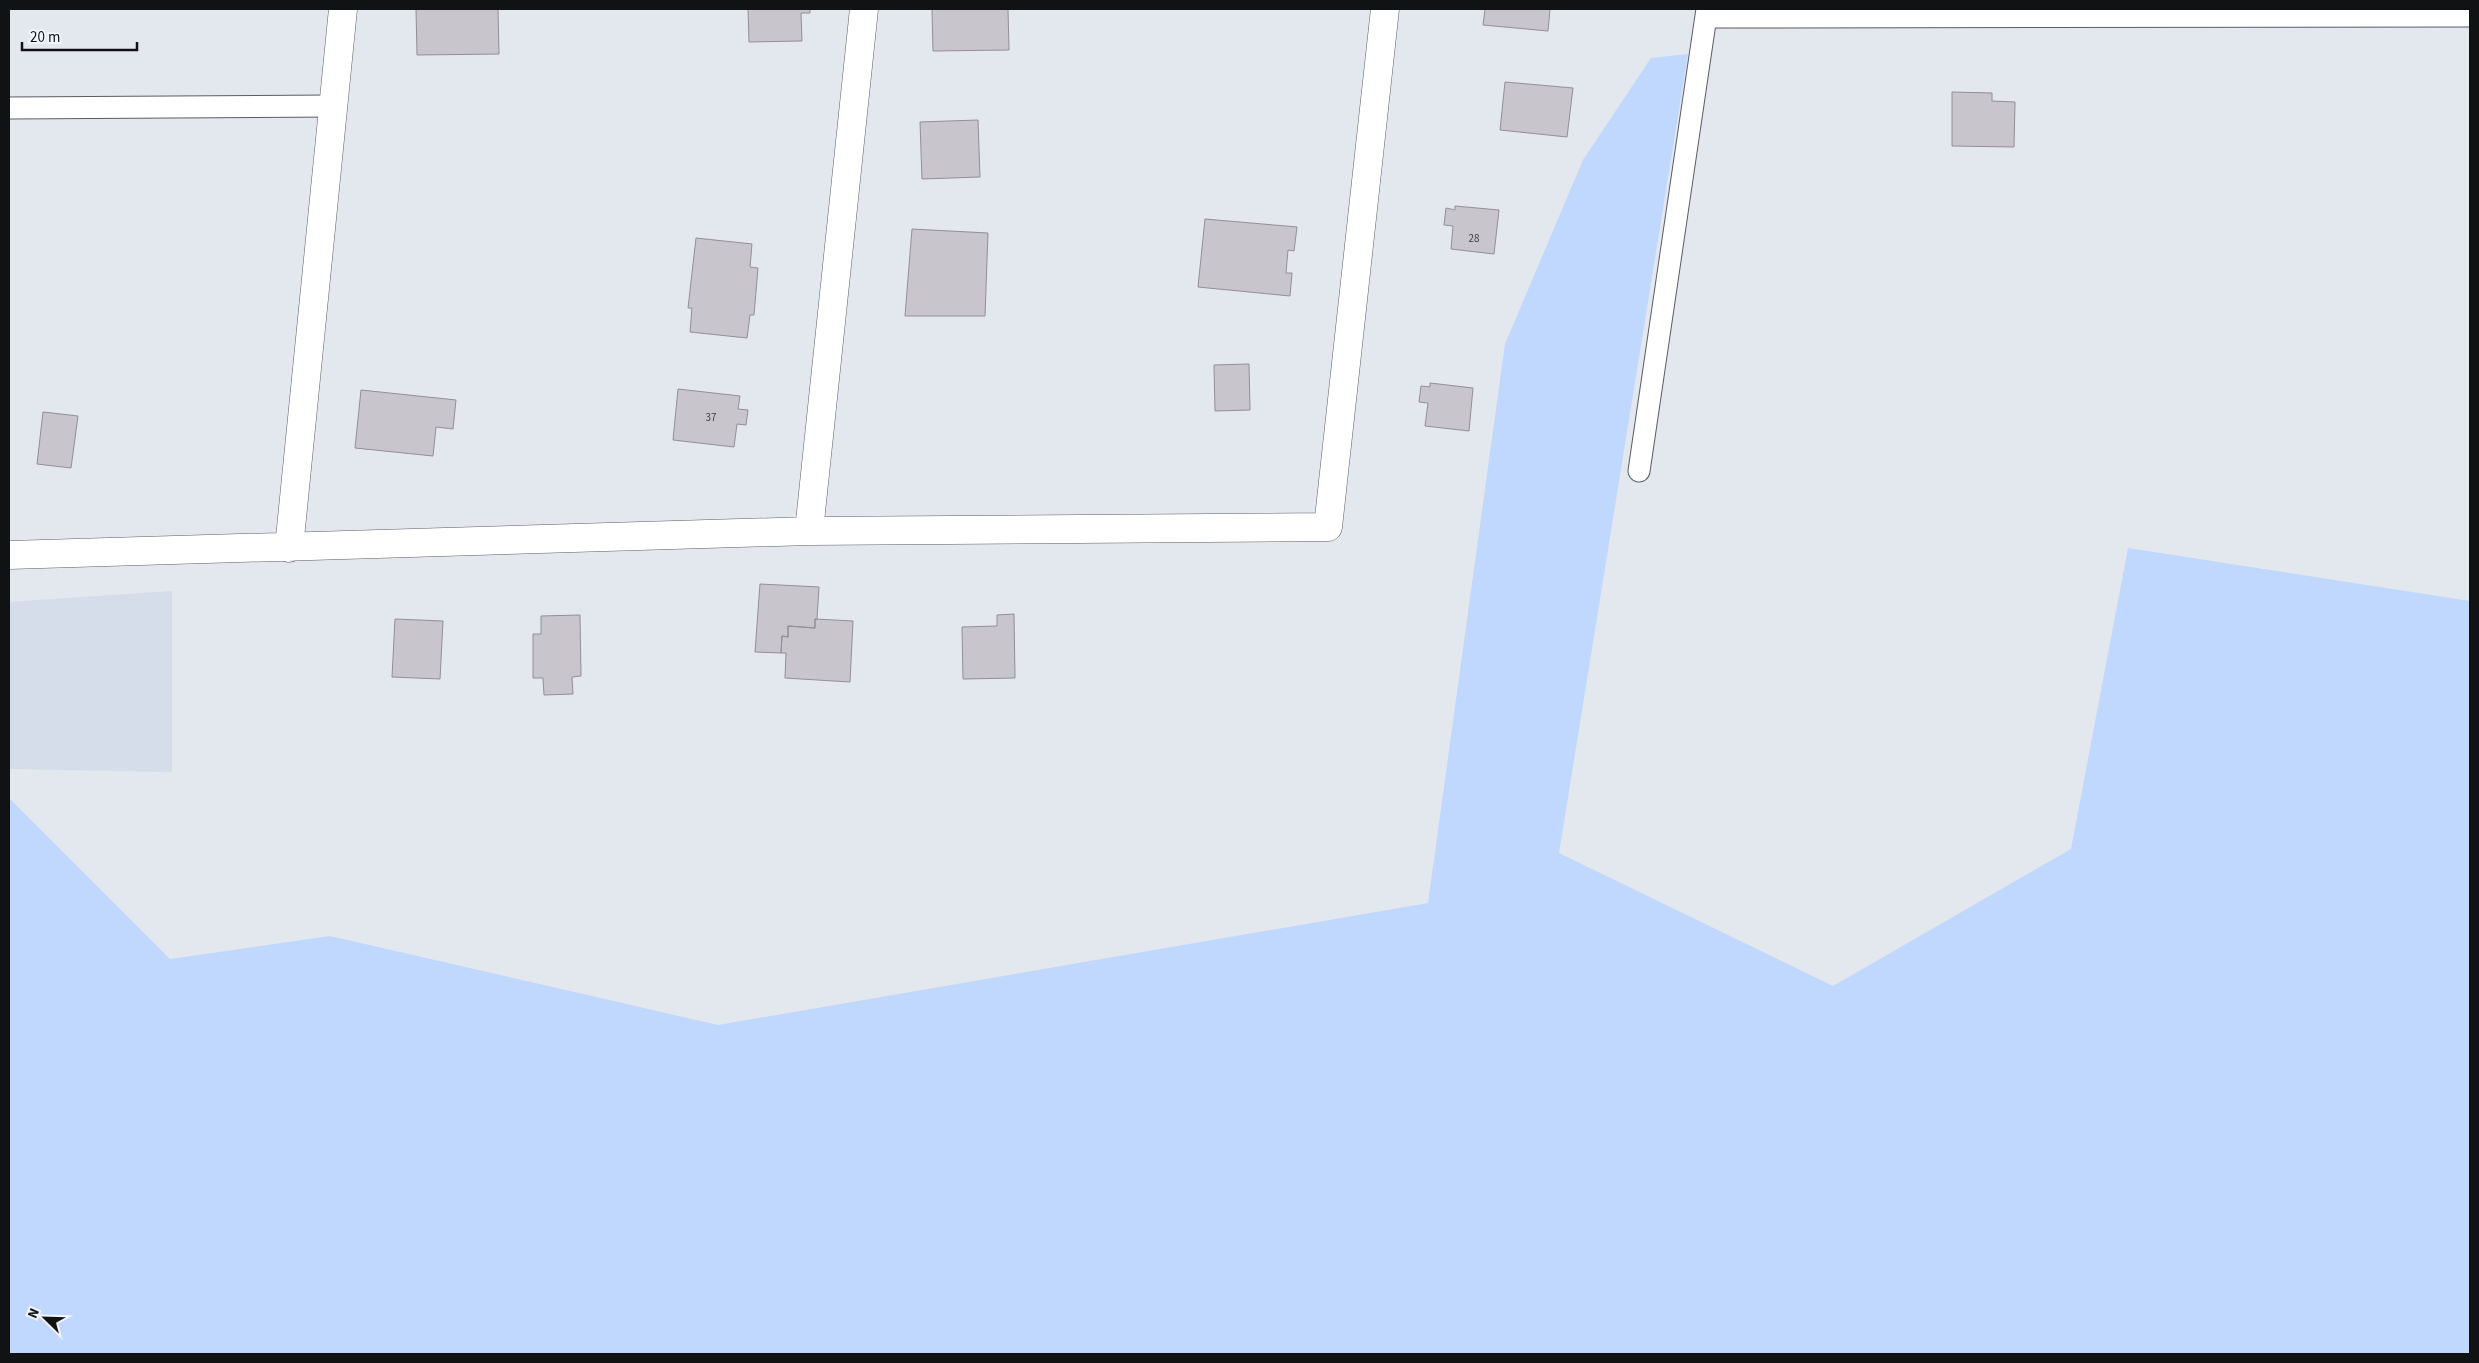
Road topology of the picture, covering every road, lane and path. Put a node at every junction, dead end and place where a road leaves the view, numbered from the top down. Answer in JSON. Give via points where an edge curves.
{"nodes":[{"id":1,"x":343,"y":9,"type":"edge"},
{"id":2,"x":864,"y":9,"type":"edge"},
{"id":3,"x":1385,"y":9,"type":"edge"},
{"id":4,"x":1706,"y":13,"type":"edge"},
{"id":5,"x":2470,"y":16,"type":"edge"},
{"id":6,"x":334,"y":106,"type":"junction"},
{"id":7,"x":9,"y":108,"type":"edge"},
{"id":8,"x":1639,"y":471,"type":"dead end"},
{"id":9,"x":810,"y":531,"type":"junction"},
{"id":10,"x":289,"y":548,"type":"junction"},
{"id":11,"x":9,"y":555,"type":"edge"}],
"edges":[{"from":1,"to":6,"type":"street"},
{"from":2,"to":9,"type":"street"},
{"from":3,"to":9,"type":"street","via":[[1328,527]]},
{"from":4,"to":5,"type":"lane"},
{"from":4,"to":8,"type":"lane"},
{"from":6,"to":7,"type":"lane"},
{"from":6,"to":10,"type":"street"},
{"from":9,"to":10,"type":"street"},
{"from":10,"to":11,"type":"street"}]}
